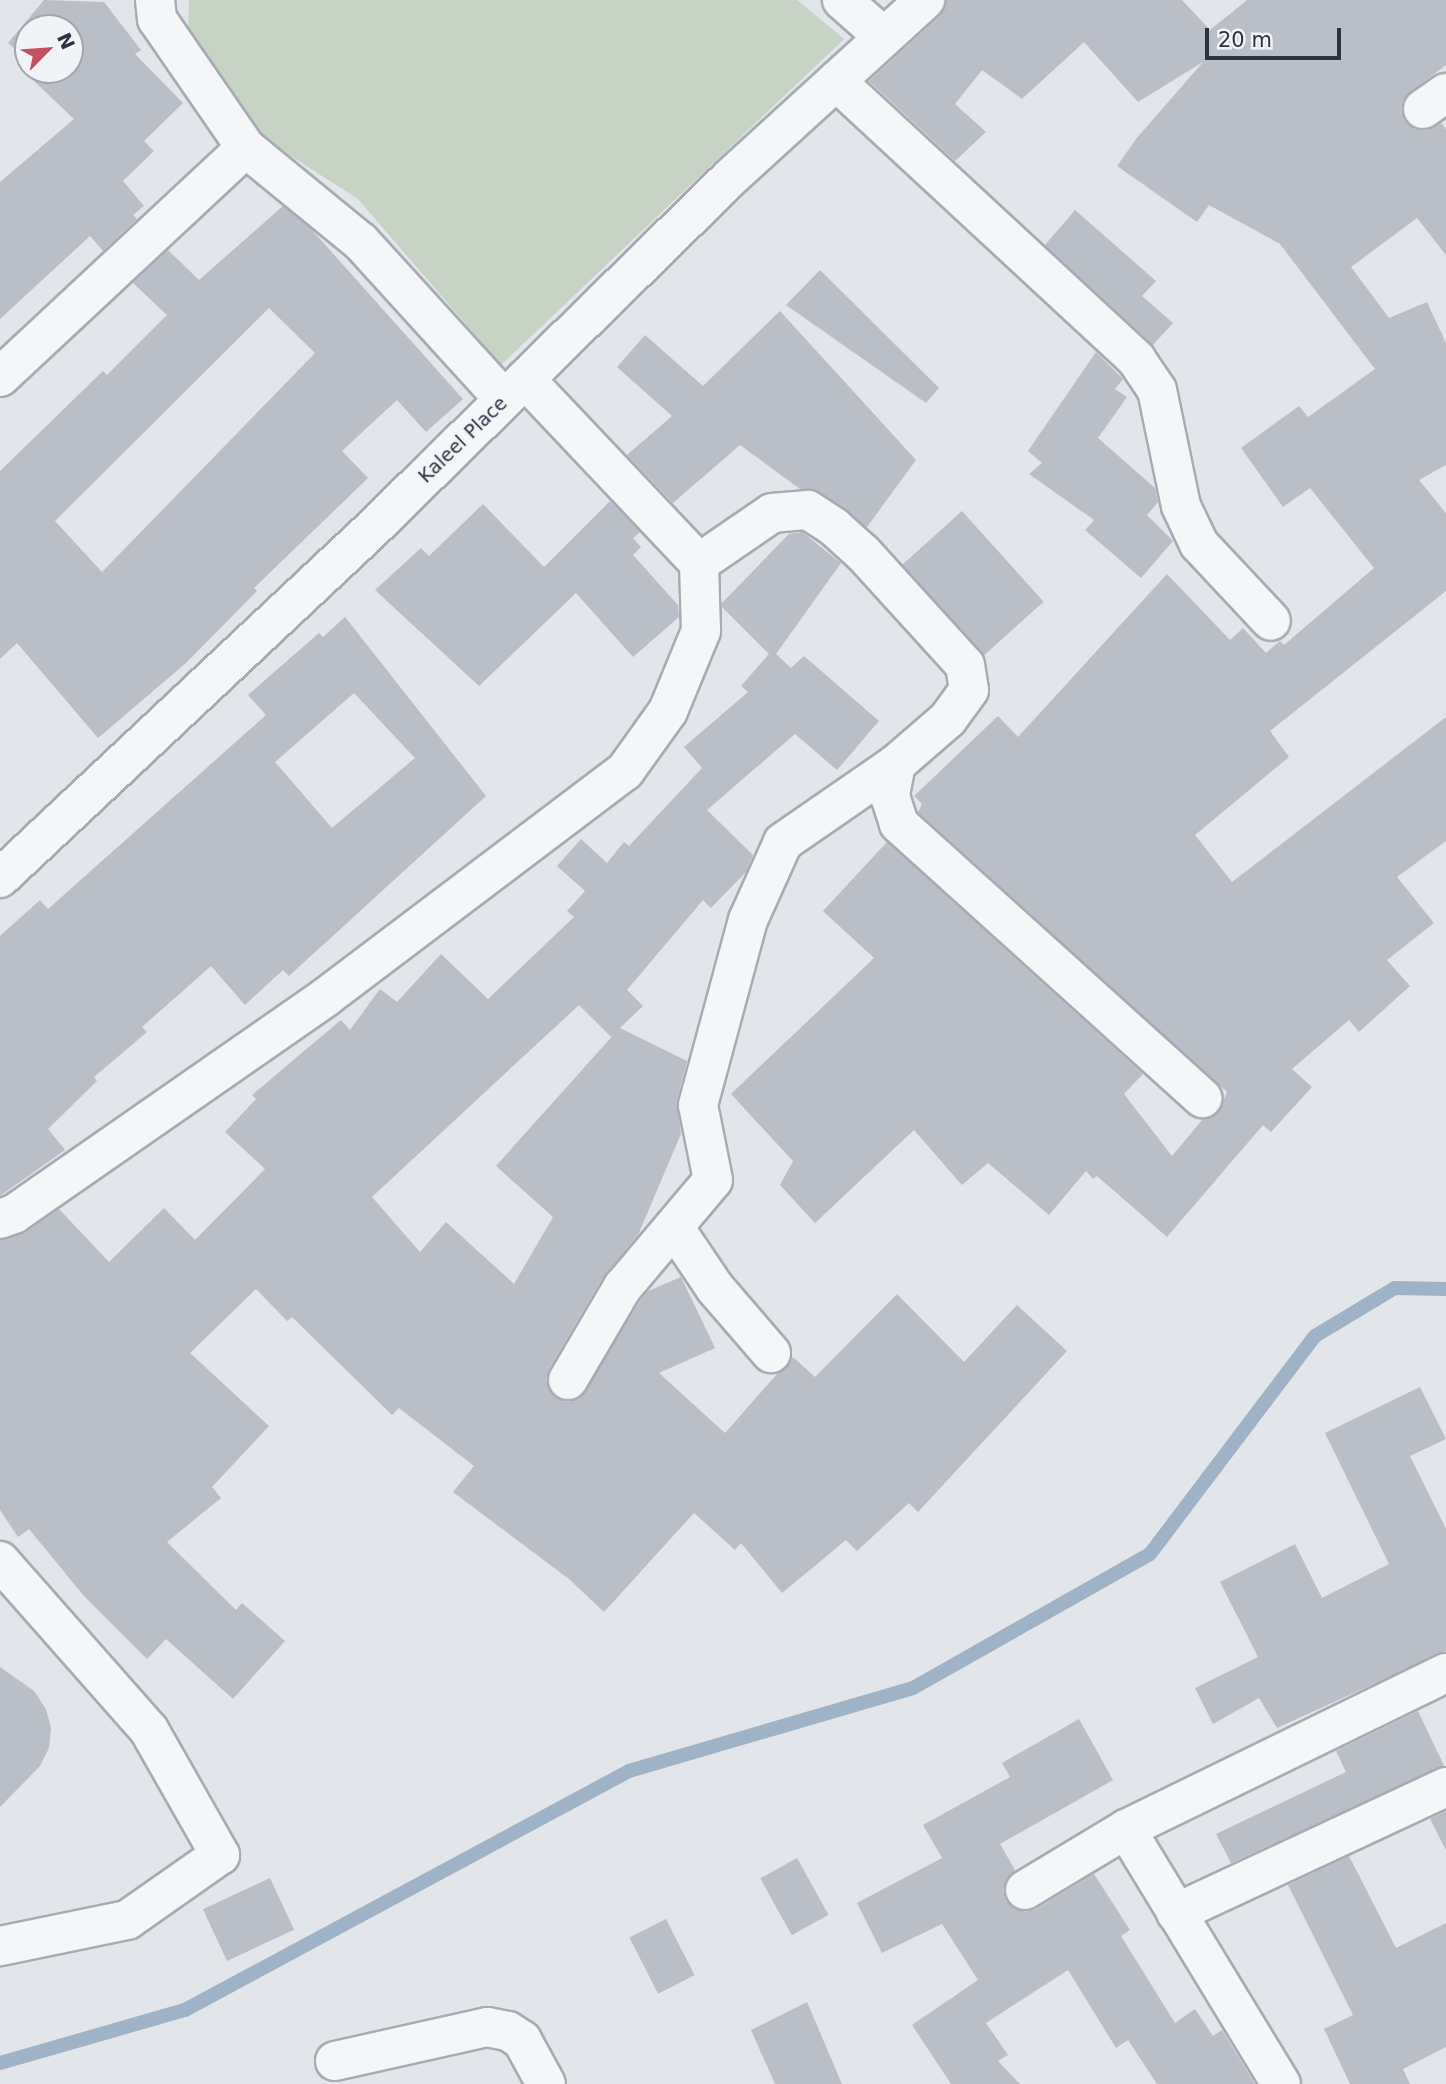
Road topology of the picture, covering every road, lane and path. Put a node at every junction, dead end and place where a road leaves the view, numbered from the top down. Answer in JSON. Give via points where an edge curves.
{"nodes":[{"id":1,"x":155,"y":0,"type":"edge"},
{"id":2,"x":842,"y":0,"type":"edge"},
{"id":3,"x":925,"y":0,"type":"edge"},
{"id":4,"x":884,"y":37,"type":"junction"},
{"id":5,"x":836,"y":81,"type":"junction"},
{"id":6,"x":246,"y":148,"type":"junction"},
{"id":7,"x":0,"y":377,"type":"edge"},
{"id":8,"x":515,"y":389,"type":"junction"},
{"id":9,"x":699,"y":563,"type":"junction"},
{"id":10,"x":1271,"y":621,"type":"dead end"},
{"id":11,"x":896,"y":764,"type":"junction"},
{"id":12,"x":0,"y":878,"type":"edge"},
{"id":13,"x":1202,"y":1098,"type":"dead end"},
{"id":14,"x":0,"y":1219,"type":"edge"},
{"id":15,"x":674,"y":1227,"type":"junction"},
{"id":16,"x":771,"y":1353,"type":"dead end"},
{"id":17,"x":568,"y":1380,"type":"dead end"},
{"id":18,"x":0,"y":1561,"type":"edge"},
{"id":19,"x":1446,"y":1673,"type":"edge"},
{"id":20,"x":1446,"y":1787,"type":"edge"},
{"id":21,"x":1126,"y":1829,"type":"junction"},
{"id":22,"x":1025,"y":1890,"type":"dead end"},
{"id":23,"x":1177,"y":1913,"type":"junction"},
{"id":24,"x":0,"y":1946,"type":"edge"},
{"id":25,"x":335,"y":2061,"type":"dead end"},
{"id":26,"x":546,"y":2084,"type":"edge"},
{"id":27,"x":1281,"y":2084,"type":"edge"}],
"edges":[{"from":1,"to":6,"type":"street","via":[[157,19]]},
{"from":2,"to":4,"type":"street"},
{"from":3,"to":4,"type":"street","name":"Kaleel Place"},
{"from":4,"to":5,"type":"street","name":"Kaleel Place"},
{"from":5,"to":8,"type":"street","name":"Kaleel Place","via":[[730,177]]},
{"from":5,"to":10,"type":"street","via":[[1136,359],[1157,390],[1181,506],[1199,544]]},
{"from":6,"to":7,"type":"street"},
{"from":6,"to":8,"type":"street","via":[[361,242]]},
{"from":8,"to":9,"type":"street"},
{"from":8,"to":12,"type":"street","name":"Kaleel Place"},
{"from":9,"to":11,"type":"street","via":[[772,513],[808,510],[863,554],[965,665],[970,690],[948,719]]},
{"from":9,"to":14,"type":"street","via":[[701,631],[668,711],[625,771],[326,997],[14,1214]]},
{"from":11,"to":13,"type":"street","via":[[890,796],[898,824]]},
{"from":11,"to":15,"type":"street","via":[[783,842],[748,920],[698,1105],[713,1180]]},
{"from":15,"to":16,"type":"street","via":[[715,1288]]},
{"from":15,"to":17,"type":"street","via":[[622,1288]]},
{"from":18,"to":24,"type":"street","via":[[149,1730],[220,1855],[127,1920]]},
{"from":19,"to":21,"type":"street"},
{"from":20,"to":23,"type":"street"},
{"from":21,"to":22,"type":"street"},
{"from":21,"to":23,"type":"street"},
{"from":23,"to":27,"type":"street"},
{"from":25,"to":26,"type":"street","via":[[487,2027],[509,2031],[522,2040]]}]}
